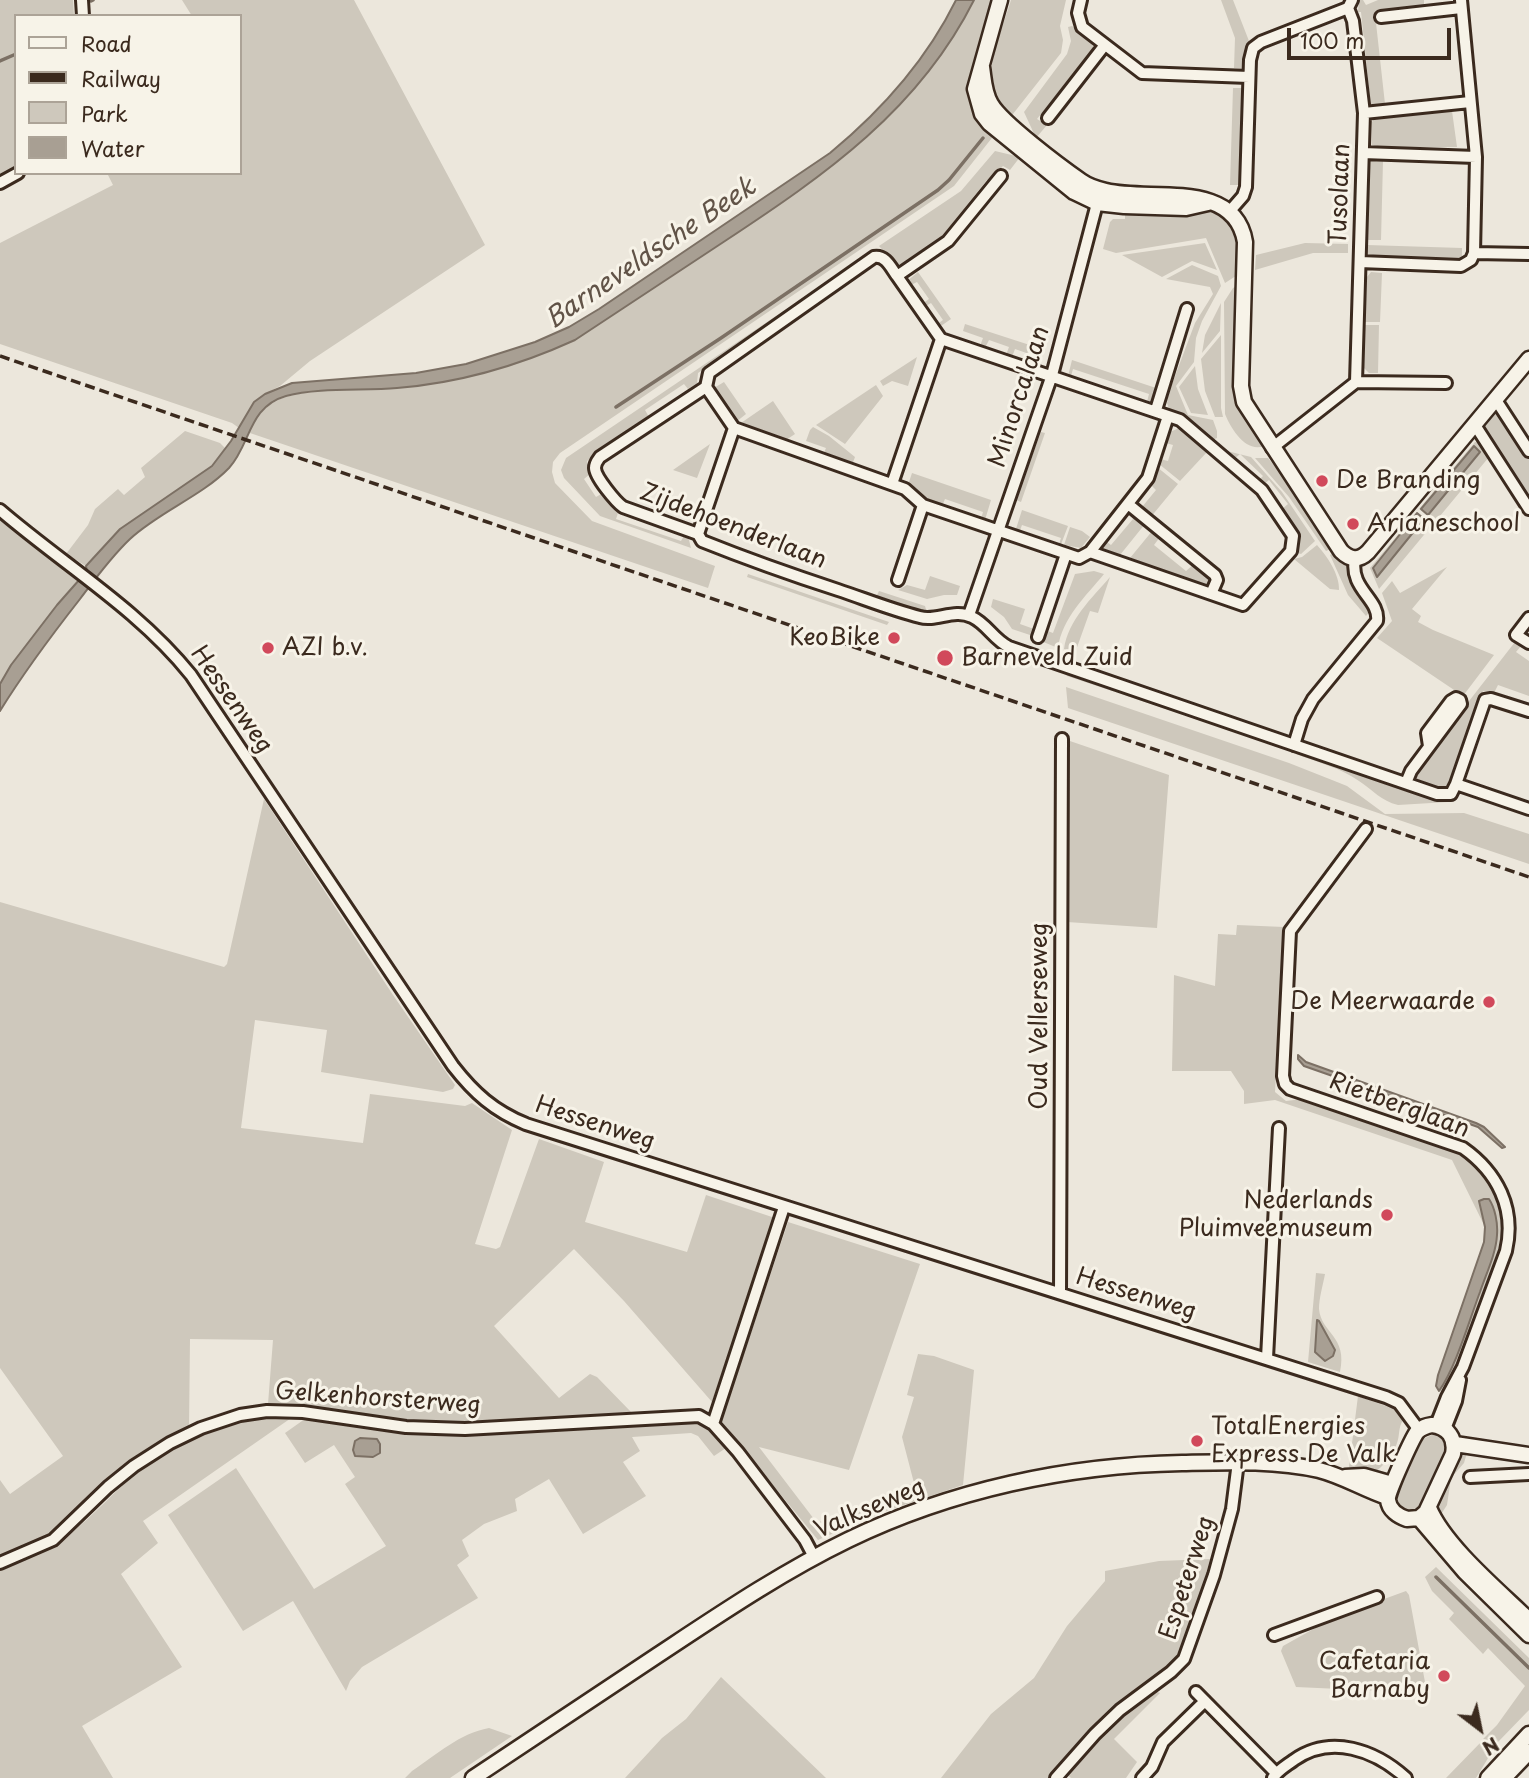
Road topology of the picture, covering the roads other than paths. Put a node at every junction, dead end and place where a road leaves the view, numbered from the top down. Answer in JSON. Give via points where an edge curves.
{"nodes":[{"id":1,"x":1000,"y":0,"type":"edge"},
{"id":2,"x":1081,"y":0,"type":"edge"},
{"id":3,"x":1350,"y":4,"type":"edge"},
{"id":4,"x":1461,"y":4,"type":"edge"},
{"id":5,"x":1381,"y":17,"type":"dead end"},
{"id":6,"x":1104,"y":46,"type":"junction"},
{"id":7,"x":1249,"y":78,"type":"junction"},
{"id":8,"x":1470,"y":102,"type":"junction"},
{"id":9,"x":1364,"y":113,"type":"junction"},
{"id":10,"x":1048,"y":118,"type":"dead end"},
{"id":11,"x":1363,"y":153,"type":"junction"},
{"id":12,"x":1476,"y":157,"type":"junction"},
{"id":13,"x":1001,"y":176,"type":"dead end"},
{"id":14,"x":1099,"y":196,"type":"junction"},
{"id":15,"x":1229,"y":212,"type":"junction"},
{"id":16,"x":1474,"y":253,"type":"junction"},
{"id":17,"x":1529,"y":254,"type":"edge"},
{"id":18,"x":1360,"y":262,"type":"junction"},
{"id":19,"x":897,"y":276,"type":"junction"},
{"id":20,"x":1187,"y":309,"type":"dead end"},
{"id":21,"x":941,"y":338,"type":"junction"},
{"id":22,"x":1529,"y":359,"type":"edge"},
{"id":23,"x":1052,"y":375,"type":"junction"},
{"id":24,"x":1356,"y":383,"type":"junction"},
{"id":25,"x":1446,"y":383,"type":"dead end"},
{"id":26,"x":706,"y":387,"type":"junction"},
{"id":27,"x":1496,"y":400,"type":"junction"},
{"id":28,"x":1156,"y":410,"type":"junction"},
{"id":29,"x":1168,"y":416,"type":"junction"},
{"id":30,"x":1475,"y":425,"type":"junction"},
{"id":31,"x":734,"y":428,"type":"junction"},
{"id":32,"x":1272,"y":448,"type":"junction"},
{"id":33,"x":1529,"y":451,"type":"edge"},
{"id":34,"x":892,"y":484,"type":"junction"},
{"id":35,"x":1128,"y":504,"type":"junction"},
{"id":36,"x":923,"y":505,"type":"junction"},
{"id":37,"x":1529,"y":509,"type":"edge"},
{"id":38,"x":0,"y":510,"type":"edge"},
{"id":39,"x":998,"y":530,"type":"junction"},
{"id":40,"x":698,"y":534,"type":"junction"},
{"id":41,"x":1090,"y":552,"type":"junction"},
{"id":42,"x":1066,"y":554,"type":"junction"},
{"id":43,"x":1355,"y":559,"type":"junction"},
{"id":44,"x":898,"y":580,"type":"dead end"},
{"id":45,"x":1211,"y":594,"type":"junction"},
{"id":46,"x":969,"y":615,"type":"junction"},
{"id":47,"x":1529,"y":618,"type":"edge"},
{"id":48,"x":1038,"y":637,"type":"dead end"},
{"id":49,"x":1529,"y":643,"type":"edge"},
{"id":50,"x":1529,"y":711,"type":"edge"},
{"id":51,"x":1062,"y":738,"type":"dead end"},
{"id":52,"x":1294,"y":745,"type":"junction"},
{"id":53,"x":1429,"y":746,"type":"dead end"},
{"id":54,"x":1406,"y":783,"type":"junction"},
{"id":55,"x":1456,"y":784,"type":"junction"},
{"id":56,"x":1529,"y":808,"type":"edge"},
{"id":57,"x":1366,"y":830,"type":"dead end"},
{"id":58,"x":1279,"y":1128,"type":"dead end"},
{"id":59,"x":784,"y":1207,"type":"junction"},
{"id":60,"x":1060,"y":1293,"type":"junction"},
{"id":61,"x":1267,"y":1358,"type":"junction"},
{"id":62,"x":713,"y":1424,"type":"junction"},
{"id":63,"x":1440,"y":1427,"type":"junction"},
{"id":64,"x":1419,"y":1430,"type":"junction"},
{"id":65,"x":1455,"y":1444,"type":"junction"},
{"id":66,"x":1529,"y":1455,"type":"edge"},
{"id":67,"x":1238,"y":1462,"type":"junction"},
{"id":68,"x":1529,"y":1474,"type":"edge"},
{"id":69,"x":1470,"y":1478,"type":"dead end"},
{"id":70,"x":1390,"y":1490,"type":"junction"},
{"id":71,"x":1424,"y":1513,"type":"junction"},
{"id":72,"x":814,"y":1558,"type":"junction"},
{"id":73,"x":0,"y":1563,"type":"edge"},
{"id":74,"x":1377,"y":1597,"type":"dead end"},
{"id":75,"x":1529,"y":1620,"type":"edge"},
{"id":76,"x":1274,"y":1635,"type":"dead end"},
{"id":77,"x":1529,"y":1635,"type":"edge"},
{"id":78,"x":1195,"y":1692,"type":"dead end"},
{"id":79,"x":1205,"y":1701,"type":"junction"},
{"id":80,"x":1529,"y":1734,"type":"edge"},
{"id":81,"x":1529,"y":1752,"type":"edge"},
{"id":82,"x":1274,"y":1775,"type":"edge"},
{"id":83,"x":473,"y":1778,"type":"edge"},
{"id":84,"x":1056,"y":1778,"type":"edge"},
{"id":85,"x":1142,"y":1778,"type":"edge"},
{"id":86,"x":1406,"y":1778,"type":"edge"},
{"id":87,"x":1488,"y":1778,"type":"edge"},
{"id":88,"x":1504,"y":1778,"type":"edge"}],
"edges":[{"from":1,"to":14,"type":"main road","via":[[975,89],[982,114],[1074,192]]},
{"from":2,"to":6,"type":"street","via":[[1078,20]]},
{"from":3,"to":7,"type":"street","via":[[1255,46]]},
{"from":3,"to":9,"type":"street","name":"Tusolaan"},
{"from":4,"to":5,"type":"street"},
{"from":4,"to":8,"type":"street"},
{"from":6,"to":7,"type":"street","via":[[1142,73]]},
{"from":6,"to":10,"type":"street"},
{"from":7,"to":15,"type":"street","via":[[1246,187]]},
{"from":8,"to":9,"type":"street"},
{"from":8,"to":12,"type":"street"},
{"from":9,"to":11,"type":"street","name":"Tusolaan"},
{"from":11,"to":12,"type":"street"},
{"from":11,"to":18,"type":"street","name":"Tusolaan"},
{"from":12,"to":16,"type":"street"},
{"from":13,"to":19,"type":"street","via":[[948,241]]},
{"from":14,"to":15,"type":"main road","via":[[1188,196]]},
{"from":14,"to":23,"type":"street","name":"Minorcalaan"},
{"from":15,"to":32,"type":"main road","via":[[1241,224],[1245,242],[1241,386],[1244,402]]},
{"from":16,"to":17,"type":"street"},
{"from":16,"to":18,"type":"street","via":[[1461,266]]},
{"from":18,"to":24,"type":"street","name":"Tusolaan"},
{"from":19,"to":21,"type":"street","name":"Zijdehoenderlaan"},
{"from":19,"to":26,"type":"street","name":"Zijdehoenderlaan","via":[[885,259],[874,257],[709,373]]},
{"from":20,"to":28,"type":"street"},
{"from":21,"to":23,"type":"street"},
{"from":21,"to":34,"type":"street"},
{"from":22,"to":27,"type":"main road"},
{"from":23,"to":28,"type":"street"},
{"from":23,"to":39,"type":"street","name":"Minorcalaan"},
{"from":24,"to":25,"type":"street"},
{"from":24,"to":32,"type":"street"},
{"from":26,"to":31,"type":"street"},
{"from":26,"to":40,"type":"street","name":"Zijdehoenderlaan","via":[[595,463],[618,504]]},
{"from":27,"to":30,"type":"main road"},
{"from":27,"to":33,"type":"street"},
{"from":28,"to":29,"type":"street"},
{"from":29,"to":35,"type":"street","via":[[1148,478]]},
{"from":29,"to":45,"type":"street","via":[[1180,419],[1262,490],[1293,536],[1291,551],[1242,605]]},
{"from":30,"to":37,"type":"street"},
{"from":30,"to":43,"type":"main road","via":[[1368,552]]},
{"from":31,"to":34,"type":"street"},
{"from":31,"to":40,"type":"street"},
{"from":32,"to":43,"type":"main road","via":[[1341,551]]},
{"from":34,"to":36,"type":"street","via":[[910,491]]},
{"from":35,"to":41,"type":"street"},
{"from":35,"to":45,"type":"street","via":[[1215,575]]},
{"from":36,"to":39,"type":"street"},
{"from":36,"to":44,"type":"street"},
{"from":38,"to":59,"type":"street","name":"Hessenweg","via":[[160,638],[191,676],[453,1066],[480,1097],[526,1124]]},
{"from":39,"to":42,"type":"street"},
{"from":39,"to":46,"type":"street","name":"Minorcalaan"},
{"from":40,"to":46,"type":"street","name":"Zijdehoenderlaan","via":[[702,541],[747,559],[926,619]]},
{"from":41,"to":42,"type":"street","via":[[1079,558]]},
{"from":41,"to":45,"type":"street"},
{"from":42,"to":48,"type":"street"},
{"from":43,"to":52,"type":"street","via":[[1354,575],[1377,621],[1312,699]]},
{"from":46,"to":52,"type":"street","via":[[1009,648]]},
{"from":47,"to":49,"type":"street","via":[[1516,635]]},
{"from":50,"to":55,"type":"street","via":[[1485,700]]},
{"from":51,"to":60,"type":"street","name":"Oud Vellerseweg"},
{"from":52,"to":54,"type":"street"},
{"from":53,"to":54,"type":"street"},
{"from":54,"to":55,"type":"street","via":[[1445,795]]},
{"from":55,"to":56,"type":"street"},
{"from":57,"to":63,"type":"street","name":"Rietberglaan","via":[[1290,931],[1285,1084],[1463,1148],[1493,1176],[1504,1199],[1509,1236],[1463,1367],[1456,1401]]},
{"from":58,"to":61,"type":"street"},
{"from":59,"to":60,"type":"street","name":"Hessenweg"},
{"from":59,"to":62,"type":"street"},
{"from":60,"to":61,"type":"street","name":"Hessenweg"},
{"from":61,"to":64,"type":"street","name":"Hessenweg","via":[[1393,1400]]},
{"from":62,"to":72,"type":"street","via":[[805,1539]]},
{"from":62,"to":73,"type":"street","name":"Gelkenhorsterweg","via":[[699,1416],[465,1429],[407,1427],[303,1412],[240,1415],[170,1443],[107,1487],[53,1540]]},
{"from":63,"to":64,"type":"main road"},
{"from":63,"to":65,"type":"main road"},
{"from":64,"to":70,"type":"main road"},
{"from":65,"to":66,"type":"main road"},
{"from":65,"to":71,"type":"main road"},
{"from":67,"to":70,"type":"main road","name":"Valkseweg","via":[[1364,1476]]},
{"from":67,"to":72,"type":"main road","name":"Valkseweg","via":[[1124,1465],[1047,1476],[956,1498]]},
{"from":67,"to":84,"type":"street","name":"Espeterweg","via":[[1222,1548],[1184,1658],[1120,1710]]},
{"from":68,"to":69,"type":"street"},
{"from":70,"to":71,"type":"main road","via":[[1388,1502],[1396,1514],[1406,1519]]},
{"from":71,"to":75,"type":"main road"},
{"from":71,"to":77,"type":"main road","via":[[1465,1573]]},
{"from":72,"to":83,"type":"main road","name":"Valkseweg","via":[[749,1595]]},
{"from":74,"to":76,"type":"street"},
{"from":78,"to":79,"type":"street"},
{"from":79,"to":82,"type":"street"},
{"from":79,"to":85,"type":"street","via":[[1163,1742]]},
{"from":80,"to":87,"type":"main road"},
{"from":81,"to":88,"type":"main road"},
{"from":82,"to":86,"type":"street","via":[[1299,1756],[1344,1746],[1365,1751]]}]}
